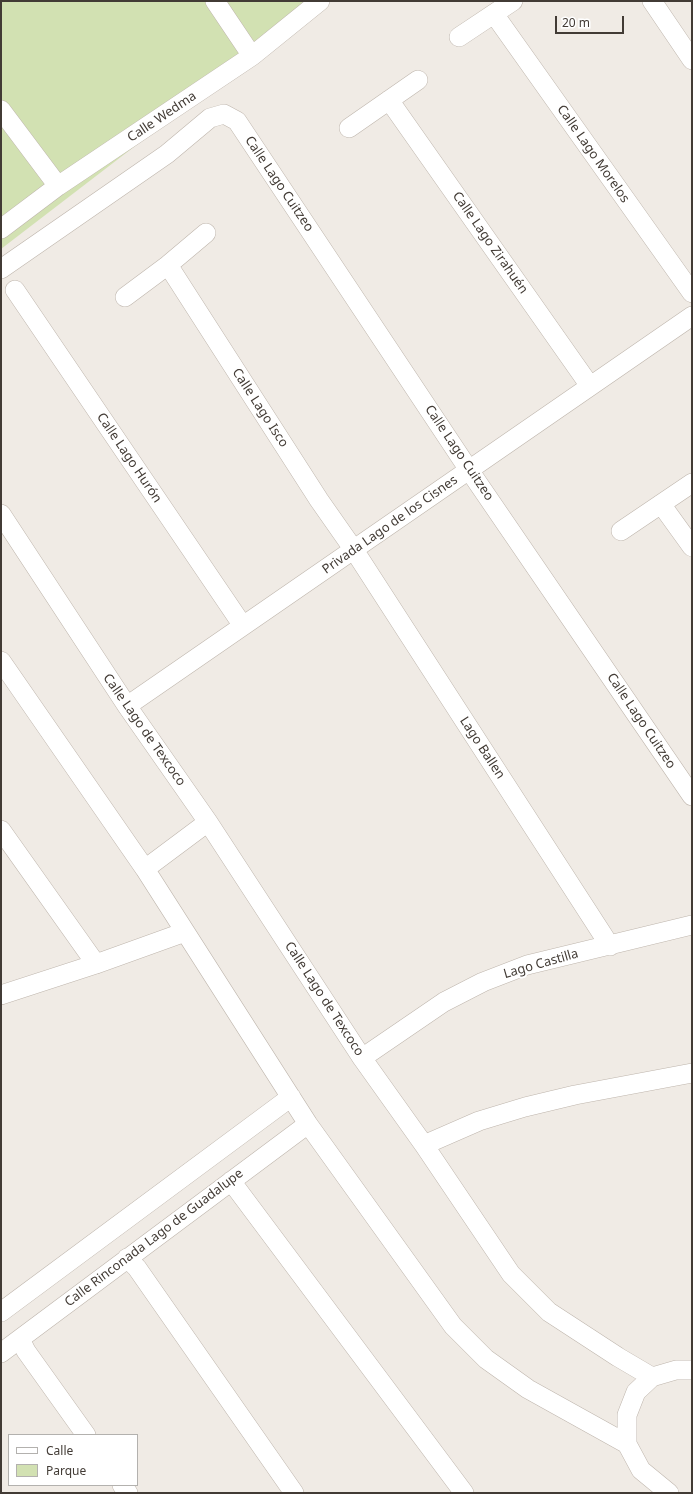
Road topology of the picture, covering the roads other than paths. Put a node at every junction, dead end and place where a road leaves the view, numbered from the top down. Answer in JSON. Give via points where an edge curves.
{"nodes":[{"id":1,"x":215,"y":1,"type":"edge"},
{"id":2,"x":320,"y":1,"type":"edge"},
{"id":3,"x":513,"y":1,"type":"edge"},
{"id":4,"x":652,"y":1,"type":"edge"},
{"id":5,"x":494,"y":14,"type":"junction"},
{"id":6,"x":459,"y":36,"type":"dead end"},
{"id":7,"x":252,"y":56,"type":"junction"},
{"id":8,"x":692,"y":60,"type":"edge"},
{"id":9,"x":418,"y":80,"type":"dead end"},
{"id":10,"x":389,"y":100,"type":"junction"},
{"id":11,"x":1,"y":110,"type":"edge"},
{"id":12,"x":349,"y":128,"type":"dead end"},
{"id":13,"x":58,"y":186,"type":"junction"},
{"id":14,"x":1,"y":229,"type":"edge"},
{"id":15,"x":206,"y":233,"type":"dead end"},
{"id":16,"x":168,"y":265,"type":"junction"},
{"id":17,"x":1,"y":268,"type":"edge"},
{"id":18,"x":15,"y":290,"type":"dead end"},
{"id":19,"x":692,"y":293,"type":"edge"},
{"id":20,"x":125,"y":297,"type":"dead end"},
{"id":21,"x":692,"y":316,"type":"edge"},
{"id":22,"x":590,"y":386,"type":"junction"},
{"id":23,"x":469,"y":470,"type":"junction"},
{"id":24,"x":692,"y":483,"type":"edge"},
{"id":25,"x":661,"y":504,"type":"junction"},
{"id":26,"x":1,"y":514,"type":"edge"},
{"id":27,"x":621,"y":531,"type":"dead end"},
{"id":28,"x":692,"y":547,"type":"edge"},
{"id":29,"x":354,"y":550,"type":"junction"},
{"id":30,"x":243,"y":626,"type":"junction"},
{"id":31,"x":1,"y":661,"type":"edge"},
{"id":32,"x":127,"y":706,"type":"junction"},
{"id":33,"x":692,"y":796,"type":"edge"},
{"id":34,"x":208,"y":822,"type":"junction"},
{"id":35,"x":1,"y":830,"type":"edge"},
{"id":36,"x":145,"y":869,"type":"junction"},
{"id":37,"x":692,"y":925,"type":"edge"},
{"id":38,"x":185,"y":932,"type":"junction"},
{"id":39,"x":610,"y":946,"type":"junction"},
{"id":40,"x":96,"y":964,"type":"junction"},
{"id":41,"x":1,"y":995,"type":"edge"},
{"id":42,"x":362,"y":1058,"type":"junction"},
{"id":43,"x":692,"y":1073,"type":"edge"},
{"id":44,"x":291,"y":1097,"type":"junction"},
{"id":45,"x":308,"y":1124,"type":"junction"},
{"id":46,"x":424,"y":1145,"type":"junction"},
{"id":47,"x":231,"y":1181,"type":"junction"},
{"id":48,"x":127,"y":1258,"type":"junction"},
{"id":49,"x":1,"y":1312,"type":"edge"},
{"id":50,"x":20,"y":1339,"type":"junction"},
{"id":51,"x":1,"y":1352,"type":"edge"},
{"id":52,"x":692,"y":1370,"type":"edge"},
{"id":53,"x":652,"y":1377,"type":"junction"},
{"id":54,"x":85,"y":1434,"type":"edge"},
{"id":55,"x":627,"y":1444,"type":"junction"},
{"id":56,"x":294,"y":1493,"type":"edge"},
{"id":57,"x":464,"y":1493,"type":"edge"},
{"id":58,"x":669,"y":1493,"type":"edge"}],
"edges":[{"from":1,"to":7,"type":"street"},
{"from":2,"to":7,"type":"street","name":"Calle Wedma"},
{"from":3,"to":5,"type":"street"},
{"from":4,"to":8,"type":"street"},
{"from":5,"to":6,"type":"street"},
{"from":5,"to":19,"type":"street","name":"Calle Lago Morelos"},
{"from":7,"to":13,"type":"street","name":"Calle Wedma"},
{"from":9,"to":10,"type":"street"},
{"from":10,"to":12,"type":"street"},
{"from":10,"to":22,"type":"street","name":"Calle Lago Zirahuén"},
{"from":11,"to":13,"type":"street"},
{"from":13,"to":14,"type":"street","name":"Calle Wedma"},
{"from":15,"to":16,"type":"street"},
{"from":16,"to":20,"type":"street"},
{"from":16,"to":29,"type":"street","name":"Calle Lago Isco"},
{"from":17,"to":23,"type":"street","name":"Calle Lago Cuitzeo","via":[[167,154],[210,118],[224,114],[237,121]]},
{"from":18,"to":30,"type":"street","name":"Calle Lago Hurón"},
{"from":21,"to":22,"type":"street","name":"Privada Lago de los Cisnes"},
{"from":22,"to":23,"type":"street","name":"Privada Lago de los Cisnes"},
{"from":23,"to":29,"type":"street","name":"Privada Lago de los Cisnes"},
{"from":23,"to":33,"type":"street","name":"Calle Lago Cuitzeo"},
{"from":24,"to":25,"type":"street"},
{"from":25,"to":27,"type":"street"},
{"from":25,"to":28,"type":"street"},
{"from":26,"to":32,"type":"street","name":"Calle Lago de Texcoco"},
{"from":29,"to":30,"type":"street","name":"Privada Lago de los Cisnes"},
{"from":29,"to":39,"type":"street","name":"Lago Ballen"},
{"from":30,"to":32,"type":"street","name":"Privada Lago de los Cisnes"},
{"from":31,"to":36,"type":"street"},
{"from":32,"to":34,"type":"street","name":"Calle Lago de Texcoco"},
{"from":34,"to":36,"type":"street"},
{"from":34,"to":42,"type":"street","name":"Calle Lago de Texcoco"},
{"from":35,"to":40,"type":"street"},
{"from":36,"to":38,"type":"street"},
{"from":37,"to":39,"type":"street","name":"Lago Castilla"},
{"from":38,"to":40,"type":"street"},
{"from":38,"to":44,"type":"street"},
{"from":39,"to":42,"type":"street","name":"Lago Castilla","via":[[527,965],[483,982],[444,1002]]},
{"from":40,"to":41,"type":"street"},
{"from":42,"to":46,"type":"street","name":"Calle Lago de Texcoco"},
{"from":43,"to":46,"type":"street","via":[[575,1095],[525,1108],[479,1121]]},
{"from":44,"to":45,"type":"street"},
{"from":44,"to":49,"type":"street"},
{"from":45,"to":47,"type":"street","name":"Calle Rinconada Lago de Guadalupe"},
{"from":45,"to":55,"type":"street","via":[[453,1326],[486,1359],[528,1389]]},
{"from":46,"to":53,"type":"street","name":"Calle Lago de Texcoco","via":[[511,1274],[550,1312]]},
{"from":47,"to":48,"type":"street","name":"Calle Rinconada Lago de Guadalupe"},
{"from":47,"to":57,"type":"street"},
{"from":48,"to":50,"type":"street","name":"Calle Rinconada Lago de Guadalupe"},
{"from":48,"to":56,"type":"street","via":[[138,1268]]},
{"from":50,"to":51,"type":"street","name":"Calle Rinconada Lago de Guadalupe"},
{"from":50,"to":54,"type":"street"},
{"from":52,"to":53,"type":"street","via":[[676,1370]]},
{"from":53,"to":55,"type":"street","via":[[636,1392],[627,1415]]},
{"from":55,"to":58,"type":"street","via":[[640,1470]]}]}
